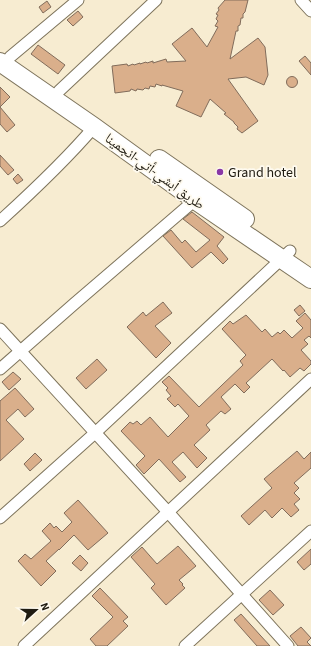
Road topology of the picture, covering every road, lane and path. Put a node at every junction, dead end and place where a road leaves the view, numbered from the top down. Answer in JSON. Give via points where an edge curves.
{"nodes":[{"id":1,"x":78,"y":0,"type":"edge"},
{"id":2,"x":156,"y":0,"type":"edge"},
{"id":3,"x":301,"y":0,"type":"edge"},
{"id":4,"x":311,"y":11,"type":"edge"},
{"id":5,"x":3,"y":60,"type":"edge"},
{"id":6,"x":60,"y":91,"type":"junction"},
{"id":7,"x":94,"y":127,"type":"junction"},
{"id":8,"x":195,"y":200,"type":"junction"},
{"id":9,"x":0,"y":221,"type":"edge"},
{"id":10,"x":286,"y":255,"type":"junction"},
{"id":11,"x":311,"y":265,"type":"edge"},
{"id":12,"x":311,"y":279,"type":"edge"},
{"id":13,"x":0,"y":329,"type":"edge"},
{"id":14,"x":20,"y":351,"type":"junction"},
{"id":15,"x":0,"y":369,"type":"edge"},
{"id":16,"x":311,"y":378,"type":"edge"},
{"id":17,"x":95,"y":433,"type":"junction"},
{"id":18,"x":168,"y":512,"type":"junction"},
{"id":19,"x":0,"y":518,"type":"edge"},
{"id":20,"x":311,"y":532,"type":"edge"},
{"id":21,"x":242,"y":595,"type":"junction"},
{"id":22,"x":24,"y":646,"type":"edge"},
{"id":23,"x":185,"y":646,"type":"edge"},
{"id":24,"x":288,"y":646,"type":"edge"}],
"edges":[{"from":1,"to":5,"type":"street"},
{"from":2,"to":6,"type":"street"},
{"from":3,"to":4,"type":"street"},
{"from":5,"to":6,"type":"highway"},
{"from":5,"to":7,"type":"highway","name":"طريق أبشي-أتي-انجمينا"},
{"from":6,"to":10,"type":"highway"},
{"from":7,"to":8,"type":"highway","name":"طريق أبشي-أتي-انجمينا"},
{"from":7,"to":9,"type":"street","via":[[31,193]]},
{"from":8,"to":10,"type":"highway","name":"طريق أبشي-أتي-انجمينا"},
{"from":8,"to":14,"type":"street"},
{"from":10,"to":11,"type":"highway"},
{"from":10,"to":12,"type":"highway","name":"طريق أبشي-أتي-انجمينا"},
{"from":10,"to":17,"type":"street"},
{"from":13,"to":14,"type":"street"},
{"from":14,"to":15,"type":"street"},
{"from":14,"to":17,"type":"street"},
{"from":16,"to":18,"type":"street"},
{"from":17,"to":18,"type":"street"},
{"from":17,"to":19,"type":"street"},
{"from":18,"to":21,"type":"street"},
{"from":18,"to":22,"type":"street"},
{"from":20,"to":21,"type":"street"},
{"from":21,"to":23,"type":"street"},
{"from":21,"to":24,"type":"street"}]}
